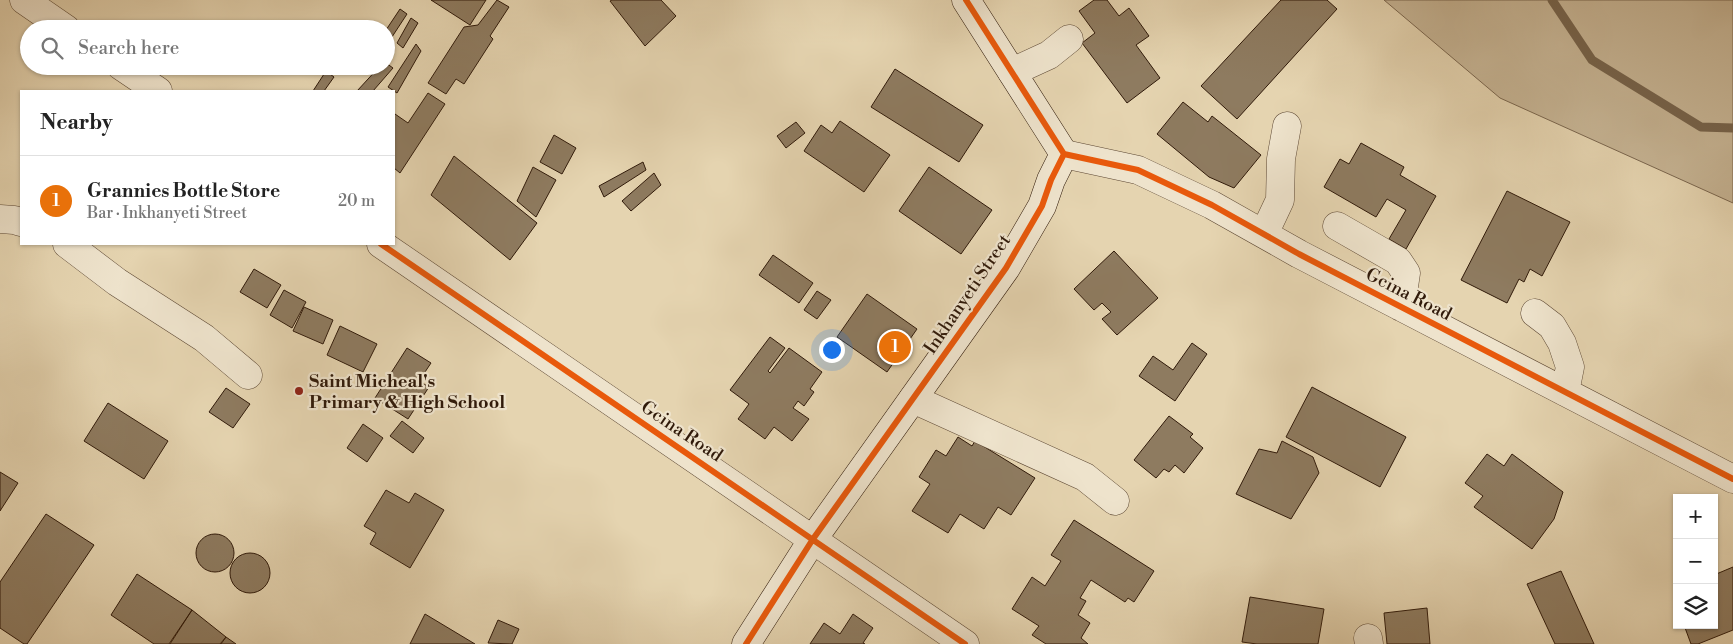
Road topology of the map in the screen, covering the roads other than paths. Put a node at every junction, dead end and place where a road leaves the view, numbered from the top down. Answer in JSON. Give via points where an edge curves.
{"nodes":[{"id":1,"x":24,"y":0,"type":"edge"},
{"id":2,"x":966,"y":0,"type":"edge"},
{"id":3,"x":53,"y":20,"type":"edge"},
{"id":4,"x":1069,"y":39,"type":"dead end"},
{"id":5,"x":1012,"y":72,"type":"junction"},
{"id":6,"x":134,"y":75,"type":"edge"},
{"id":7,"x":157,"y":90,"type":"edge"},
{"id":8,"x":1287,"y":126,"type":"dead end"},
{"id":9,"x":1064,"y":154,"type":"junction"},
{"id":10,"x":0,"y":219,"type":"edge"},
{"id":11,"x":20,"y":222,"type":"edge"},
{"id":12,"x":1337,"y":226,"type":"dead end"},
{"id":13,"x":1264,"y":234,"type":"junction"},
{"id":14,"x":68,"y":245,"type":"edge"},
{"id":15,"x":382,"y":245,"type":"edge"},
{"id":16,"x":1400,"y":307,"type":"junction"},
{"id":17,"x":1535,"y":313,"type":"dead end"},
{"id":18,"x":248,"y":375,"type":"dead end"},
{"id":19,"x":1564,"y":392,"type":"junction"},
{"id":20,"x":913,"y":399,"type":"junction"},
{"id":21,"x":1733,"y":479,"type":"edge"},
{"id":22,"x":1115,"y":501,"type":"dead end"},
{"id":23,"x":813,"y":539,"type":"junction"},
{"id":24,"x":746,"y":644,"type":"edge"},
{"id":25,"x":965,"y":644,"type":"edge"}],
"edges":[{"from":1,"to":3,"type":"street"},
{"from":2,"to":5,"type":"street"},
{"from":4,"to":5,"type":"street","via":[[1049,55]]},
{"from":5,"to":9,"type":"street"},
{"from":6,"to":7,"type":"street"},
{"from":8,"to":13,"type":"street","via":[[1281,159],[1280,200]]},
{"from":9,"to":13,"type":"street","name":"Gcina Road","via":[[1138,170]]},
{"from":9,"to":20,"type":"street","name":"Inkhanyeti Street","via":[[1050,180],[1042,206],[1006,268]]},
{"from":10,"to":11,"type":"street"},
{"from":12,"to":16,"type":"street","via":[[1398,261],[1406,273]]},
{"from":13,"to":16,"type":"street","name":"Gcina Road"},
{"from":14,"to":18,"type":"street","via":[[117,282],[204,338]]},
{"from":15,"to":23,"type":"street","name":"Gcina Road"},
{"from":16,"to":19,"type":"street","name":"Gcina Road"},
{"from":17,"to":19,"type":"street","via":[[1552,326],[1562,343],[1570,367]]},
{"from":19,"to":21,"type":"street","name":"Gcina Road"},
{"from":20,"to":22,"type":"street","via":[[1085,477]]},
{"from":20,"to":23,"type":"street","name":"Inkhanyeti Street"},
{"from":23,"to":24,"type":"street","name":"Inkhanyeti Street"},
{"from":23,"to":25,"type":"street","name":"Gcina Road"}]}
